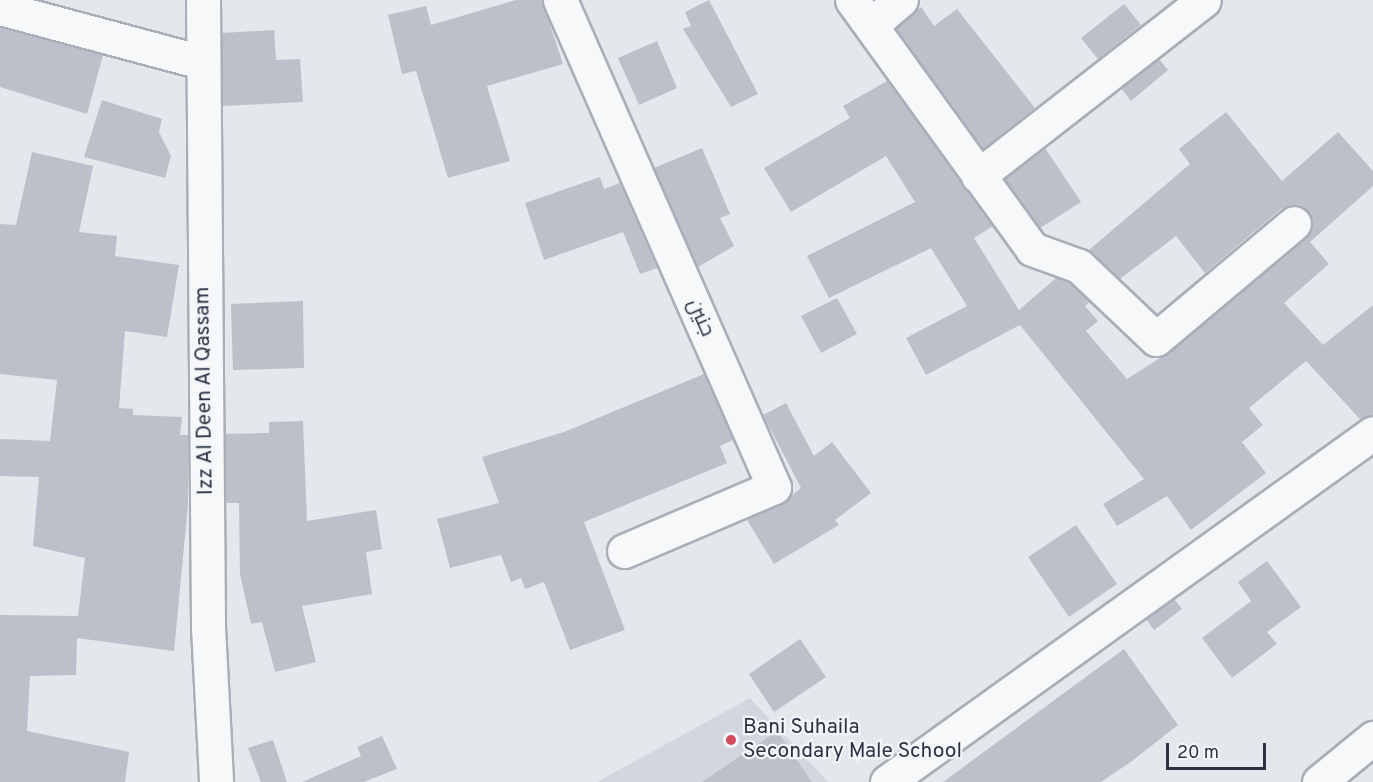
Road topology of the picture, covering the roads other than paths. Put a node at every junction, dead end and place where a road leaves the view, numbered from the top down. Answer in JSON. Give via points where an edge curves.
{"nodes":[{"id":1,"x":203,"y":0,"type":"edge"},
{"id":2,"x":560,"y":0,"type":"edge"},
{"id":3,"x":901,"y":0,"type":"edge"},
{"id":4,"x":1204,"y":0,"type":"edge"},
{"id":5,"x":0,"y":8,"type":"edge"},
{"id":6,"x":862,"y":13,"type":"edge"},
{"id":7,"x":201,"y":62,"type":"junction"},
{"id":8,"x":978,"y":176,"type":"junction"},
{"id":9,"x":1294,"y":224,"type":"dead end"},
{"id":10,"x":1373,"y":433,"type":"edge"},
{"id":11,"x":624,"y":552,"type":"dead end"},
{"id":12,"x":1373,"y":738,"type":"edge"},
{"id":13,"x":216,"y":782,"type":"edge"},
{"id":14,"x":887,"y":782,"type":"edge"},
{"id":15,"x":1319,"y":782,"type":"edge"}],
"edges":[{"from":1,"to":7,"type":"street","name":"Izz Al Deen Al Qassam"},
{"from":2,"to":11,"type":"street","name":"جنين","via":[[774,487]]},
{"from":3,"to":6,"type":"street"},
{"from":4,"to":8,"type":"street"},
{"from":5,"to":7,"type":"street"},
{"from":6,"to":8,"type":"street"},
{"from":7,"to":13,"type":"street","name":"Izz Al Deen Al Qassam","via":[[208,627]]},
{"from":8,"to":9,"type":"street","via":[[1032,249],[1079,266],[1156,339]]},
{"from":10,"to":14,"type":"street"},
{"from":12,"to":15,"type":"street"}]}
